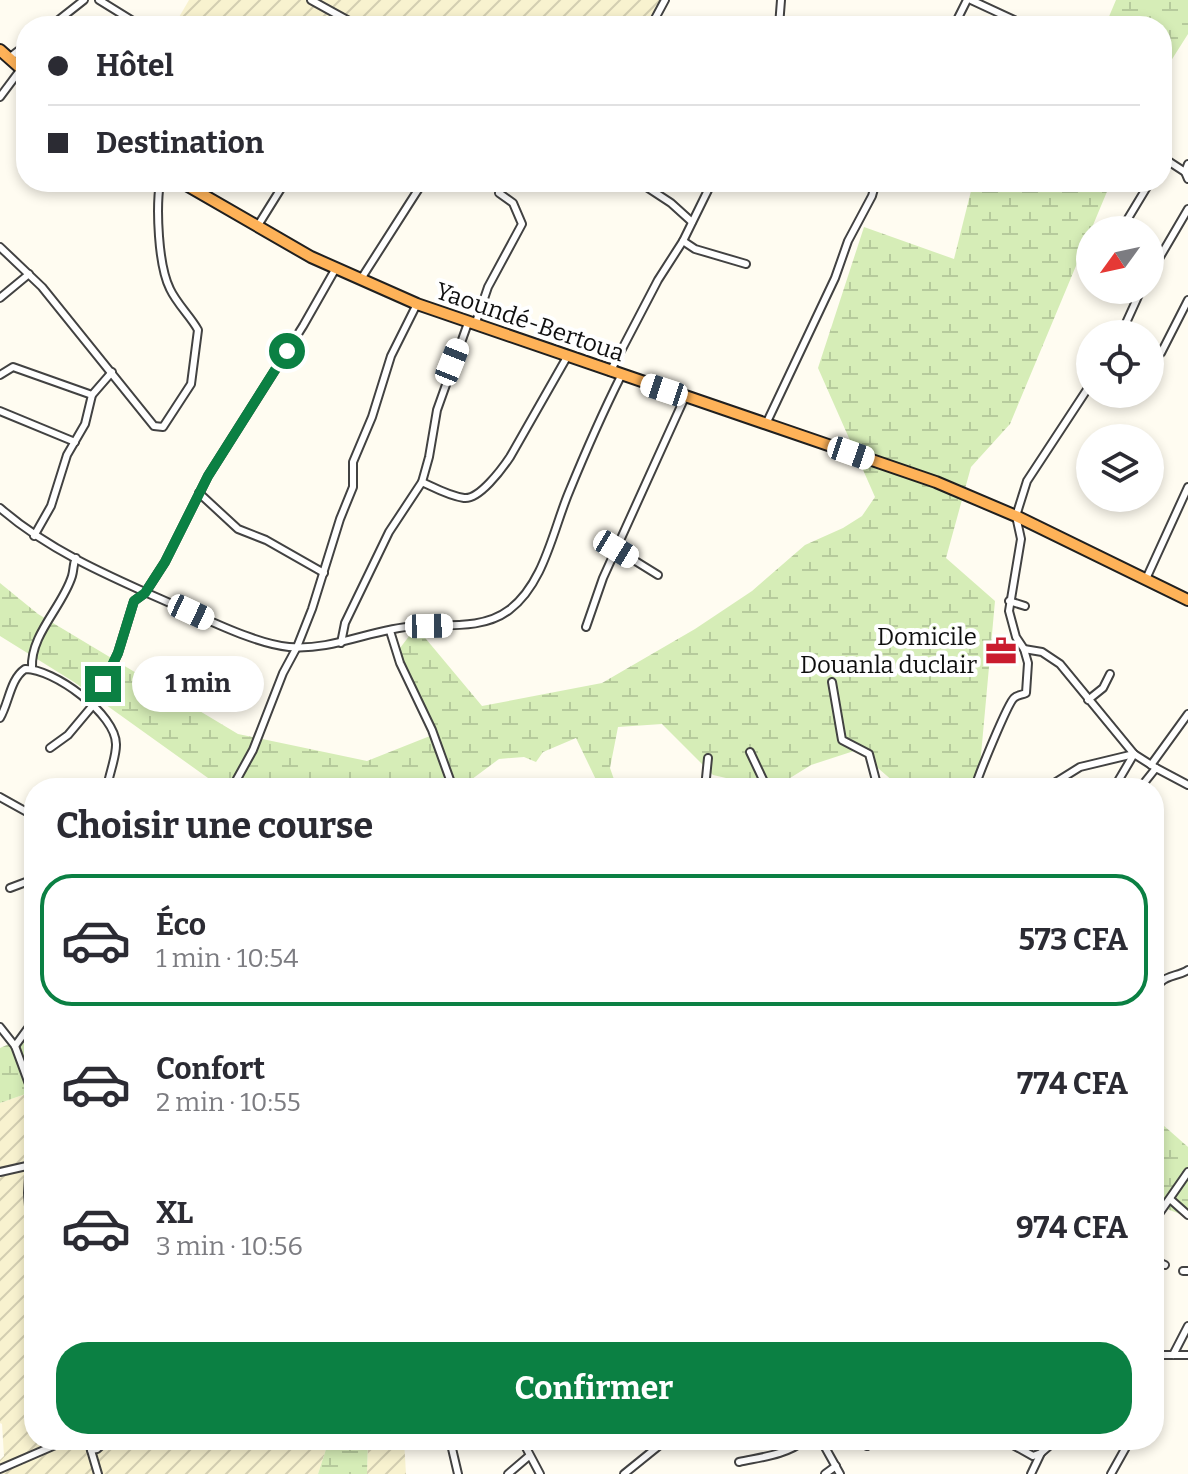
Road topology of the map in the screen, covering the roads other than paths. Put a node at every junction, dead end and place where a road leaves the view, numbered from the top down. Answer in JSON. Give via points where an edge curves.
{"nodes":[{"id":1,"x":84,"y":0,"type":"edge"},
{"id":2,"x":99,"y":0,"type":"edge"},
{"id":3,"x":311,"y":0,"type":"edge"},
{"id":4,"x":969,"y":0,"type":"edge"},
{"id":5,"x":64,"y":16,"type":"edge"},
{"id":6,"x":125,"y":16,"type":"edge"},
{"id":7,"x":340,"y":16,"type":"edge"},
{"id":8,"x":1005,"y":16,"type":"edge"},
{"id":9,"x":0,"y":50,"type":"edge"},
{"id":10,"x":16,"y":53,"type":"edge"},
{"id":11,"x":9,"y":58,"type":"junction"},
{"id":12,"x":16,"y":64,"type":"edge"},
{"id":13,"x":16,"y":79,"type":"edge"},
{"id":14,"x":0,"y":97,"type":"edge"},
{"id":15,"x":1188,"y":164,"type":"edge"},
{"id":16,"x":1186,"y":175,"type":"edge"},
{"id":17,"x":158,"y":192,"type":"edge"},
{"id":18,"x":206,"y":192,"type":"edge"},
{"id":19,"x":279,"y":192,"type":"edge"},
{"id":20,"x":417,"y":192,"type":"edge"},
{"id":21,"x":654,"y":192,"type":"edge"},
{"id":22,"x":707,"y":192,"type":"edge"},
{"id":23,"x":873,"y":192,"type":"edge"},
{"id":24,"x":1144,"y":192,"type":"edge"},
{"id":25,"x":499,"y":193,"type":"dead end"},
{"id":26,"x":1188,"y":209,"type":"edge"},
{"id":27,"x":1129,"y":216,"type":"edge"},
{"id":28,"x":692,"y":222,"type":"junction"},
{"id":29,"x":257,"y":227,"type":"junction"},
{"id":30,"x":683,"y":241,"type":"junction"},
{"id":31,"x":0,"y":247,"type":"edge"},
{"id":32,"x":1164,"y":250,"type":"edge"},
{"id":33,"x":746,"y":264,"type":"dead end"},
{"id":34,"x":336,"y":268,"type":"junction"},
{"id":35,"x":29,"y":274,"type":"junction"},
{"id":36,"x":361,"y":279,"type":"junction"},
{"id":37,"x":0,"y":298,"type":"edge"},
{"id":38,"x":1188,"y":300,"type":"edge"},
{"id":39,"x":417,"y":304,"type":"junction"},
{"id":40,"x":472,"y":324,"type":"junction"},
{"id":41,"x":1164,"y":347,"type":"edge"},
{"id":42,"x":567,"y":357,"type":"junction"},
{"id":43,"x":112,"y":372,"type":"junction"},
{"id":44,"x":610,"y":372,"type":"junction"},
{"id":45,"x":0,"y":375,"type":"edge"},
{"id":46,"x":621,"y":376,"type":"junction"},
{"id":47,"x":92,"y":395,"type":"junction"},
{"id":48,"x":685,"y":397,"type":"junction"},
{"id":49,"x":1076,"y":406,"type":"edge"},
{"id":50,"x":0,"y":411,"type":"edge"},
{"id":51,"x":766,"y":424,"type":"junction"},
{"id":52,"x":75,"y":442,"type":"junction"},
{"id":53,"x":422,"y":482,"type":"junction"},
{"id":54,"x":1188,"y":487,"type":"edge"},
{"id":55,"x":199,"y":493,"type":"junction"},
{"id":56,"x":0,"y":508,"type":"edge"},
{"id":57,"x":1016,"y":516,"type":"junction"},
{"id":58,"x":34,"y":536,"type":"junction"},
{"id":59,"x":616,"y":549,"type":"junction"},
{"id":60,"x":76,"y":558,"type":"junction"},
{"id":61,"x":324,"y":573,"type":"junction"},
{"id":62,"x":658,"y":575,"type":"dead end"},
{"id":63,"x":1146,"y":579,"type":"junction"},
{"id":64,"x":145,"y":593,"type":"junction"},
{"id":65,"x":1188,"y":600,"type":"edge"},
{"id":66,"x":1009,"y":601,"type":"junction"},
{"id":67,"x":1025,"y":606,"type":"dead end"},
{"id":68,"x":586,"y":627,"type":"dead end"},
{"id":69,"x":390,"y":631,"type":"junction"},
{"id":70,"x":341,"y":643,"type":"junction"},
{"id":71,"x":297,"y":647,"type":"junction"},
{"id":72,"x":1024,"y":649,"type":"junction"},
{"id":73,"x":32,"y":668,"type":"junction"},
{"id":74,"x":1110,"y":674,"type":"dead end"},
{"id":75,"x":832,"y":682,"type":"dead end"},
{"id":76,"x":1088,"y":700,"type":"junction"},
{"id":77,"x":94,"y":704,"type":"junction"},
{"id":78,"x":3,"y":705,"type":"edge"},
{"id":79,"x":1188,"y":714,"type":"edge"},
{"id":80,"x":0,"y":718,"type":"edge"},
{"id":81,"x":50,"y":748,"type":"dead end"},
{"id":82,"x":750,"y":752,"type":"dead end"},
{"id":83,"x":1134,"y":754,"type":"junction"},
{"id":84,"x":708,"y":758,"type":"dead end"},
{"id":85,"x":1154,"y":766,"type":"junction"},
{"id":86,"x":109,"y":778,"type":"edge"},
{"id":87,"x":238,"y":778,"type":"edge"},
{"id":88,"x":449,"y":778,"type":"edge"},
{"id":89,"x":706,"y":778,"type":"edge"},
{"id":90,"x":762,"y":778,"type":"edge"},
{"id":91,"x":875,"y":778,"type":"edge"},
{"id":92,"x":977,"y":778,"type":"edge"},
{"id":93,"x":1062,"y":778,"type":"edge"},
{"id":94,"x":1120,"y":778,"type":"edge"},
{"id":95,"x":1146,"y":778,"type":"edge"},
{"id":96,"x":1188,"y":785,"type":"edge"},
{"id":97,"x":0,"y":797,"type":"edge"},
{"id":98,"x":24,"y":810,"type":"edge"},
{"id":99,"x":24,"y":883,"type":"edge"},
{"id":100,"x":10,"y":888,"type":"dead end"},
{"id":101,"x":1188,"y":970,"type":"edge"},
{"id":102,"x":1178,"y":976,"type":"junction"},
{"id":103,"x":1164,"y":978,"type":"edge"},
{"id":104,"x":1188,"y":982,"type":"edge"},
{"id":105,"x":0,"y":1027,"type":"edge"},
{"id":106,"x":24,"y":1034,"type":"edge"},
{"id":107,"x":15,"y":1046,"type":"junction"},
{"id":108,"x":24,"y":1070,"type":"edge"},
{"id":109,"x":24,"y":1167,"type":"edge"},
{"id":110,"x":0,"y":1172,"type":"edge"},
{"id":111,"x":1188,"y":1172,"type":"edge"},
{"id":112,"x":1170,"y":1199,"type":"junction"},
{"id":113,"x":1164,"y":1207,"type":"edge"},
{"id":114,"x":1188,"y":1215,"type":"edge"},
{"id":115,"x":1188,"y":1326,"type":"edge"},
{"id":116,"x":1164,"y":1355,"type":"edge"},
{"id":117,"x":1173,"y":1355,"type":"junction"},
{"id":118,"x":1188,"y":1355,"type":"edge"},
{"id":119,"x":44,"y":1450,"type":"edge"},
{"id":120,"x":91,"y":1450,"type":"edge"},
{"id":121,"x":452,"y":1450,"type":"edge"},
{"id":122,"x":526,"y":1450,"type":"edge"},
{"id":123,"x":654,"y":1450,"type":"edge"},
{"id":124,"x":790,"y":1450,"type":"edge"},
{"id":125,"x":827,"y":1450,"type":"edge"},
{"id":126,"x":1022,"y":1450,"type":"edge"},
{"id":127,"x":1044,"y":1450,"type":"edge"},
{"id":128,"x":1124,"y":1450,"type":"edge"},
{"id":129,"x":1041,"y":1453,"type":"junction"},
{"id":130,"x":529,"y":1456,"type":"junction"},
{"id":131,"x":739,"y":1462,"type":"dead end"},
{"id":132,"x":836,"y":1466,"type":"junction"},
{"id":133,"x":0,"y":1469,"type":"edge"},
{"id":134,"x":98,"y":1474,"type":"edge"},
{"id":135,"x":458,"y":1474,"type":"edge"},
{"id":136,"x":508,"y":1474,"type":"edge"},
{"id":137,"x":540,"y":1474,"type":"edge"},
{"id":138,"x":624,"y":1474,"type":"edge"},
{"id":139,"x":825,"y":1474,"type":"edge"},
{"id":140,"x":840,"y":1474,"type":"edge"},
{"id":141,"x":1031,"y":1474,"type":"edge"},
{"id":142,"x":1111,"y":1474,"type":"edge"}],
"edges":[{"from":1,"to":5,"type":"street"},
{"from":2,"to":6,"type":"street"},
{"from":3,"to":7,"type":"street"},
{"from":4,"to":8,"type":"street"},
{"from":9,"to":11,"type":"highway"},
{"from":10,"to":11,"type":"street"},
{"from":11,"to":12,"type":"highway"},
{"from":13,"to":14,"type":"street"},
{"from":15,"to":16,"type":"street"},
{"from":17,"to":43,"type":"street","via":[[166,281],[198,330],[191,384],[158,428]]},
{"from":18,"to":29,"type":"highway","name":"Yaoundé-Bertoua"},
{"from":19,"to":29,"type":"street"},
{"from":20,"to":36,"type":"street"},
{"from":21,"to":28,"type":"street"},
{"from":22,"to":28,"type":"street"},
{"from":23,"to":51,"type":"street"},
{"from":24,"to":27,"type":"street"},
{"from":25,"to":40,"type":"street","via":[[513,203],[522,224]]},
{"from":26,"to":32,"type":"street"},
{"from":28,"to":30,"type":"street"},
{"from":29,"to":34,"type":"highway","name":"Yaoundé-Bertoua"},
{"from":30,"to":33,"type":"street"},
{"from":30,"to":44,"type":"street"},
{"from":31,"to":35,"type":"street"},
{"from":34,"to":36,"type":"highway","name":"Yaoundé-Bertoua"},
{"from":34,"to":55,"type":"street"},
{"from":35,"to":37,"type":"street"},
{"from":35,"to":43,"type":"street"},
{"from":36,"to":39,"type":"highway","name":"Yaoundé-Bertoua"},
{"from":38,"to":41,"type":"street"},
{"from":39,"to":40,"type":"highway","name":"Yaoundé-Bertoua"},
{"from":39,"to":61,"type":"street","via":[[391,356],[353,462],[353,487]]},
{"from":40,"to":42,"type":"highway","name":"Yaoundé-Bertoua"},
{"from":40,"to":53,"type":"street","via":[[437,410]]},
{"from":42,"to":44,"type":"highway","name":"Yaoundé-Bertoua"},
{"from":42,"to":53,"type":"street","via":[[503,468],[474,497],[452,495]]},
{"from":43,"to":47,"type":"street"},
{"from":44,"to":46,"type":"highway","name":"Yaoundé-Bertoua"},
{"from":45,"to":47,"type":"street","via":[[13,367]]},
{"from":46,"to":48,"type":"highway","name":"Yaoundé-Bertoua"},
{"from":46,"to":69,"type":"street","via":[[531,587],[508,611],[477,623]]},
{"from":47,"to":52,"type":"street"},
{"from":48,"to":51,"type":"highway","name":"Yaoundé-Bertoua"},
{"from":48,"to":59,"type":"street"},
{"from":49,"to":57,"type":"street","via":[[1027,481]]},
{"from":50,"to":52,"type":"street"},
{"from":51,"to":57,"type":"highway","name":"Yaoundé-Bertoua","via":[[936,482]]},
{"from":52,"to":58,"type":"street"},
{"from":53,"to":70,"type":"street","via":[[389,532],[345,623]]},
{"from":54,"to":63,"type":"street"},
{"from":55,"to":61,"type":"street","via":[[238,529]]},
{"from":55,"to":64,"type":"street"},
{"from":56,"to":58,"type":"street"},
{"from":57,"to":63,"type":"highway","name":"Yaoundé-Bertoua"},
{"from":57,"to":66,"type":"street","via":[[1021,539]]},
{"from":58,"to":60,"type":"street"},
{"from":59,"to":62,"type":"street"},
{"from":59,"to":68,"type":"street"},
{"from":60,"to":64,"type":"street"},
{"from":60,"to":73,"type":"street"},
{"from":61,"to":71,"type":"street"},
{"from":63,"to":65,"type":"highway","name":"Yaoundé-Bertoua"},
{"from":64,"to":71,"type":"street","via":[[223,626]]},
{"from":64,"to":77,"type":"street","via":[[134,601]]},
{"from":66,"to":67,"type":"street"},
{"from":66,"to":72,"type":"street","via":[[1012,625]]},
{"from":69,"to":70,"type":"street"},
{"from":69,"to":88,"type":"street"},
{"from":70,"to":71,"type":"street"},
{"from":71,"to":87,"type":"street"},
{"from":72,"to":76,"type":"street","via":[[1060,664]]},
{"from":72,"to":92,"type":"street","via":[[1026,693],[1013,699]]},
{"from":73,"to":77,"type":"street"},
{"from":73,"to":78,"type":"street","via":[[17,675]]},
{"from":74,"to":76,"type":"street"},
{"from":75,"to":91,"type":"street","via":[[842,740],[869,754]]},
{"from":76,"to":83,"type":"street"},
{"from":77,"to":81,"type":"street"},
{"from":77,"to":86,"type":"street","via":[[111,723],[116,744]]},
{"from":78,"to":80,"type":"street"},
{"from":79,"to":85,"type":"street"},
{"from":82,"to":90,"type":"street"},
{"from":83,"to":85,"type":"street"},
{"from":83,"to":93,"type":"street","via":[[1080,767]]},
{"from":83,"to":94,"type":"street"},
{"from":84,"to":89,"type":"street"},
{"from":85,"to":95,"type":"street"},
{"from":85,"to":96,"type":"street"},
{"from":97,"to":98,"type":"street"},
{"from":99,"to":100,"type":"street"},
{"from":101,"to":102,"type":"street"},
{"from":102,"to":103,"type":"street"},
{"from":102,"to":104,"type":"street"},
{"from":105,"to":107,"type":"street"},
{"from":106,"to":107,"type":"street"},
{"from":107,"to":108,"type":"street"},
{"from":109,"to":110,"type":"street"},
{"from":111,"to":112,"type":"street"},
{"from":112,"to":113,"type":"street"},
{"from":112,"to":114,"type":"street"},
{"from":115,"to":117,"type":"street"},
{"from":116,"to":117,"type":"street"},
{"from":117,"to":118,"type":"street"},
{"from":119,"to":133,"type":"street"},
{"from":120,"to":134,"type":"street"},
{"from":121,"to":135,"type":"street"},
{"from":122,"to":130,"type":"street"},
{"from":123,"to":138,"type":"street"},
{"from":124,"to":131,"type":"street"},
{"from":125,"to":132,"type":"street"},
{"from":126,"to":129,"type":"street","via":[[1033,1456]]},
{"from":127,"to":129,"type":"street"},
{"from":128,"to":142,"type":"street"},
{"from":129,"to":141,"type":"street"},
{"from":130,"to":136,"type":"street"},
{"from":130,"to":137,"type":"street"},
{"from":132,"to":139,"type":"street"},
{"from":132,"to":140,"type":"street"}]}
